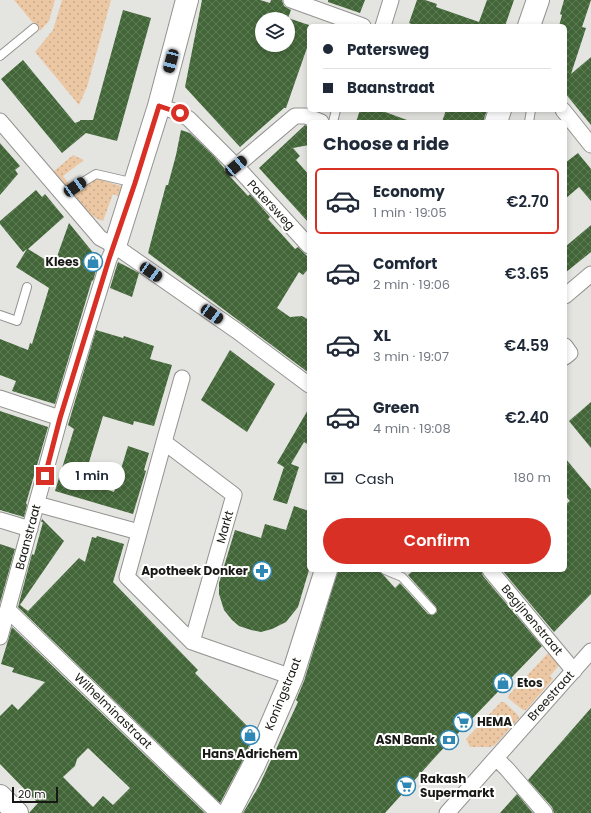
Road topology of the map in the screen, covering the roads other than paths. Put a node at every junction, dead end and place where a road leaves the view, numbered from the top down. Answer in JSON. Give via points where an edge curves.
{"nodes":[{"id":1,"x":188,"y":0,"type":"edge"},
{"id":2,"x":291,"y":0,"type":"edge"},
{"id":3,"x":391,"y":0,"type":"edge"},
{"id":4,"x":538,"y":0,"type":"edge"},
{"id":5,"x":357,"y":24,"type":"edge"},
{"id":6,"x":384,"y":24,"type":"edge"},
{"id":7,"x":530,"y":24,"type":"edge"},
{"id":8,"x":34,"y":28,"type":"dead end"},
{"id":9,"x":0,"y":56,"type":"edge"},
{"id":10,"x":159,"y":106,"type":"junction"},
{"id":11,"x":565,"y":112,"type":"edge"},
{"id":12,"x":316,"y":120,"type":"edge"},
{"id":13,"x":0,"y":121,"type":"edge"},
{"id":14,"x":591,"y":145,"type":"edge"},
{"id":15,"x":236,"y":166,"type":"junction"},
{"id":16,"x":135,"y":183,"type":"junction"},
{"id":17,"x":75,"y":187,"type":"dead end"},
{"id":18,"x":307,"y":244,"type":"edge"},
{"id":19,"x":115,"y":246,"type":"junction"},
{"id":20,"x":591,"y":274,"type":"edge"},
{"id":21,"x":27,"y":287,"type":"dead end"},
{"id":22,"x":567,"y":294,"type":"edge"},
{"id":23,"x":0,"y":315,"type":"edge"},
{"id":24,"x":182,"y":378,"type":"dead end"},
{"id":25,"x":307,"y":384,"type":"edge"},
{"id":26,"x":0,"y":398,"type":"edge"},
{"id":27,"x":60,"y":418,"type":"junction"},
{"id":28,"x":164,"y":442,"type":"junction"},
{"id":29,"x":37,"y":504,"type":"junction"},
{"id":30,"x":0,"y":520,"type":"edge"},
{"id":31,"x":30,"y":529,"type":"junction"},
{"id":32,"x":139,"y":532,"type":"junction"},
{"id":33,"x":325,"y":572,"type":"edge"},
{"id":34,"x":391,"y":572,"type":"edge"},
{"id":35,"x":492,"y":572,"type":"edge"},
{"id":36,"x":8,"y":610,"type":"junction"},
{"id":37,"x":432,"y":610,"type":"dead end"},
{"id":38,"x":0,"y":637,"type":"edge"},
{"id":39,"x":192,"y":642,"type":"junction"},
{"id":40,"x":591,"y":651,"type":"edge"},
{"id":41,"x":574,"y":671,"type":"junction"},
{"id":42,"x":292,"y":677,"type":"junction"},
{"id":43,"x":496,"y":758,"type":"junction"},
{"id":44,"x":0,"y":796,"type":"edge"},
{"id":45,"x":17,"y":813,"type":"edge"},
{"id":46,"x":218,"y":813,"type":"edge"},
{"id":47,"x":229,"y":813,"type":"edge"},
{"id":48,"x":447,"y":813,"type":"edge"},
{"id":49,"x":545,"y":813,"type":"edge"}],
"edges":[{"from":1,"to":10,"type":"street","name":"Baanstraat"},
{"from":2,"to":5,"type":"street"},
{"from":3,"to":6,"type":"street"},
{"from":4,"to":7,"type":"street"},
{"from":8,"to":9,"type":"lane"},
{"from":10,"to":15,"type":"street","name":"Patersweg","via":[[189,119]]},
{"from":10,"to":16,"type":"street","name":"Baanstraat"},
{"from":11,"to":14,"type":"street"},
{"from":12,"to":15,"type":"street","via":[[306,116],[295,116]]},
{"from":13,"to":19,"type":"street","via":[[100,238]]},
{"from":15,"to":18,"type":"street","name":"Patersweg"},
{"from":16,"to":17,"type":"lane","via":[[96,174]]},
{"from":16,"to":19,"type":"street","name":"Baanstraat"},
{"from":19,"to":25,"type":"street"},
{"from":19,"to":27,"type":"street","name":"Baanstraat"},
{"from":20,"to":22,"type":"street"},
{"from":21,"to":23,"type":"lane","via":[[17,321]]},
{"from":24,"to":28,"type":"street"},
{"from":26,"to":27,"type":"street"},
{"from":27,"to":29,"type":"street","name":"Baanstraat"},
{"from":28,"to":32,"type":"street"},
{"from":28,"to":39,"type":"street","name":"Markt","via":[[234,495]]},
{"from":29,"to":31,"type":"street","name":"Baanstraat"},
{"from":29,"to":32,"type":"street"},
{"from":30,"to":31,"type":"street"},
{"from":31,"to":36,"type":"street","name":"Baanstraat"},
{"from":32,"to":39,"type":"street","via":[[127,577]]},
{"from":33,"to":42,"type":"street","name":"Koningstraat"},
{"from":34,"to":37,"type":"lane","via":[[402,576]]},
{"from":35,"to":41,"type":"street","name":"Begijnenstraat"},
{"from":36,"to":38,"type":"street","name":"Baanstraat"},
{"from":36,"to":46,"type":"street","name":"Wilhelminastraat"},
{"from":39,"to":42,"type":"street"},
{"from":40,"to":41,"type":"street","name":"Breestraat"},
{"from":41,"to":43,"type":"street","name":"Breestraat"},
{"from":42,"to":47,"type":"street","name":"Koningstraat","via":[[254,765]]},
{"from":43,"to":48,"type":"street","name":"Breestraat"},
{"from":43,"to":49,"type":"street"},
{"from":44,"to":45,"type":"street"}]}
